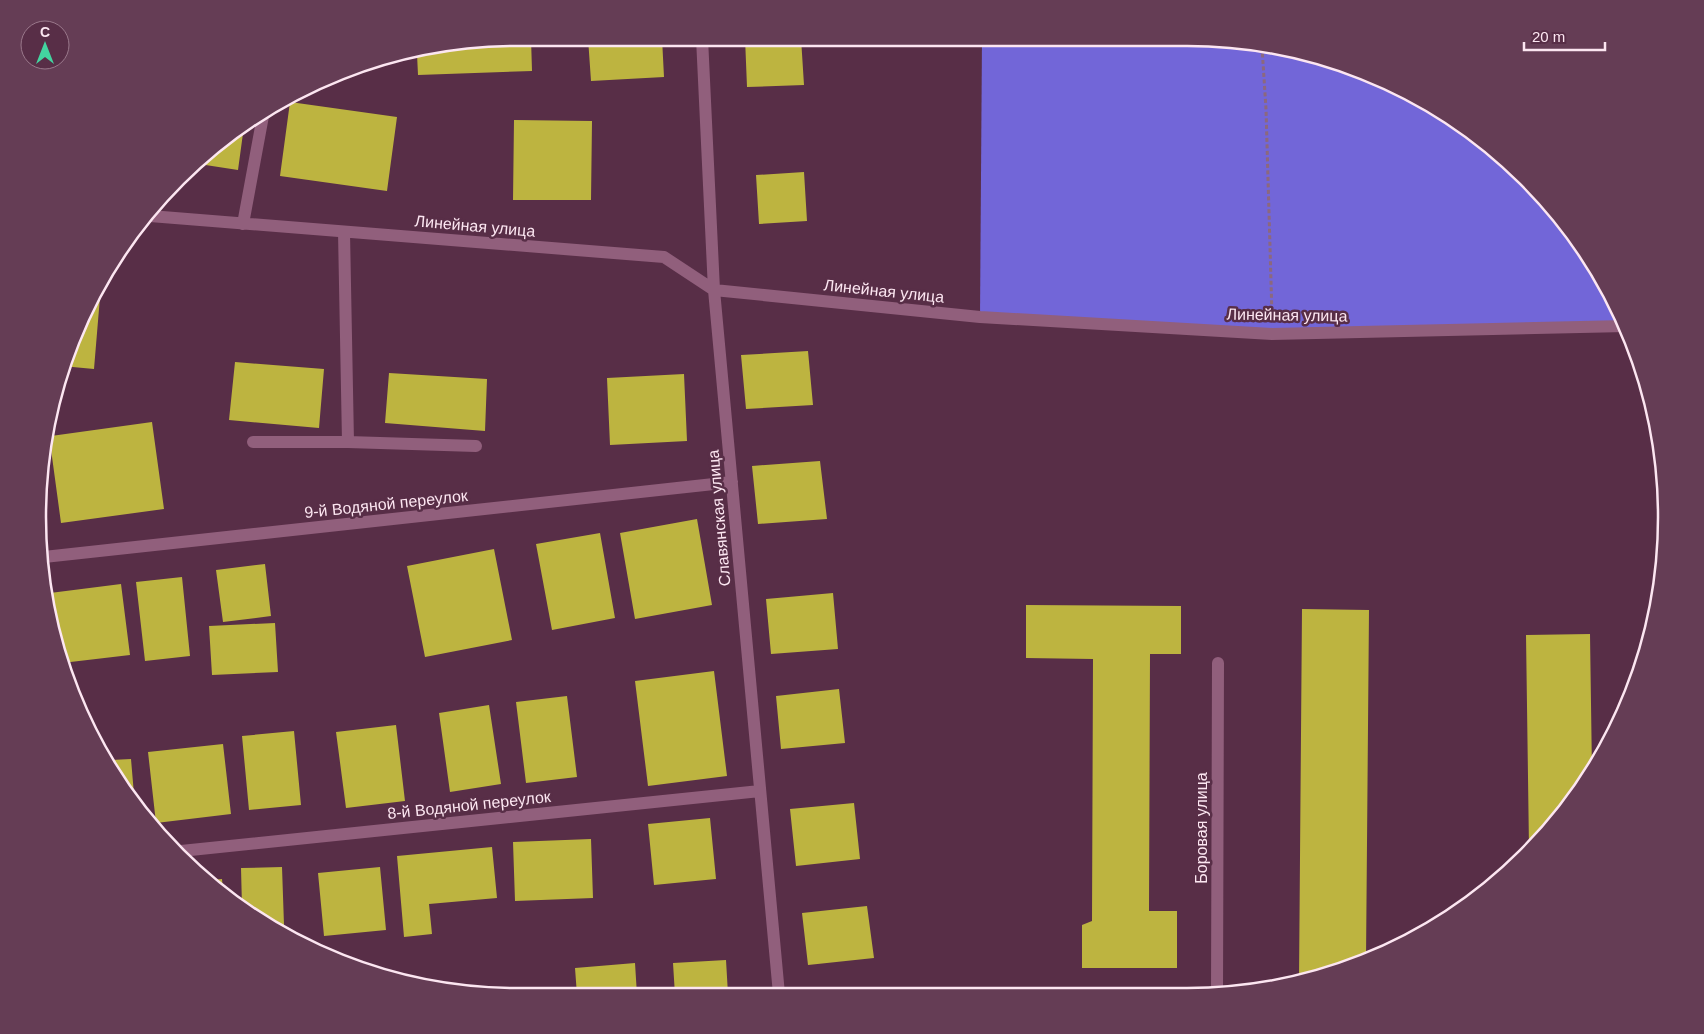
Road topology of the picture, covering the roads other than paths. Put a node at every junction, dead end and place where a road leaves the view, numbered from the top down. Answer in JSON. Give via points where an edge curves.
{"nodes":[{"id":1,"x":702,"y":46,"type":"edge"},
{"id":2,"x":262,"y":122,"type":"edge"},
{"id":3,"x":155,"y":216,"type":"edge"},
{"id":4,"x":243,"y":224,"type":"junction"},
{"id":5,"x":344,"y":232,"type":"junction"},
{"id":6,"x":714,"y":290,"type":"junction"},
{"id":7,"x":1617,"y":326,"type":"edge"},
{"id":8,"x":253,"y":442,"type":"dead end"},
{"id":9,"x":348,"y":442,"type":"junction"},
{"id":10,"x":476,"y":446,"type":"dead end"},
{"id":11,"x":732,"y":482,"type":"junction"},
{"id":12,"x":48,"y":557,"type":"edge"},
{"id":13,"x":1218,"y":663,"type":"dead end"},
{"id":14,"x":760,"y":791,"type":"junction"},
{"id":15,"x":184,"y":850,"type":"edge"},
{"id":16,"x":1217,"y":987,"type":"edge"},
{"id":17,"x":778,"y":988,"type":"edge"}],
"edges":[{"from":1,"to":6,"type":"street","name":"Славянская улица"},
{"from":2,"to":4,"type":"street"},
{"from":3,"to":4,"type":"street","name":"Линейная улица"},
{"from":4,"to":5,"type":"street","name":"Линейная улица"},
{"from":5,"to":6,"type":"street","name":"Линейная улица","via":[[664,257]]},
{"from":5,"to":9,"type":"street"},
{"from":6,"to":7,"type":"street","name":"Линейная улица","via":[[980,317],[1272,334]]},
{"from":6,"to":11,"type":"street","name":"Славянская улица"},
{"from":8,"to":9,"type":"street"},
{"from":9,"to":10,"type":"street"},
{"from":11,"to":12,"type":"street","name":"9-й Водяной переулок"},
{"from":11,"to":14,"type":"street","name":"Славянская улица"},
{"from":13,"to":16,"type":"street","name":"Боровая улица"},
{"from":14,"to":15,"type":"street","name":"8-й Водяной переулок"},
{"from":14,"to":17,"type":"street","name":"Славянская улица"}]}
